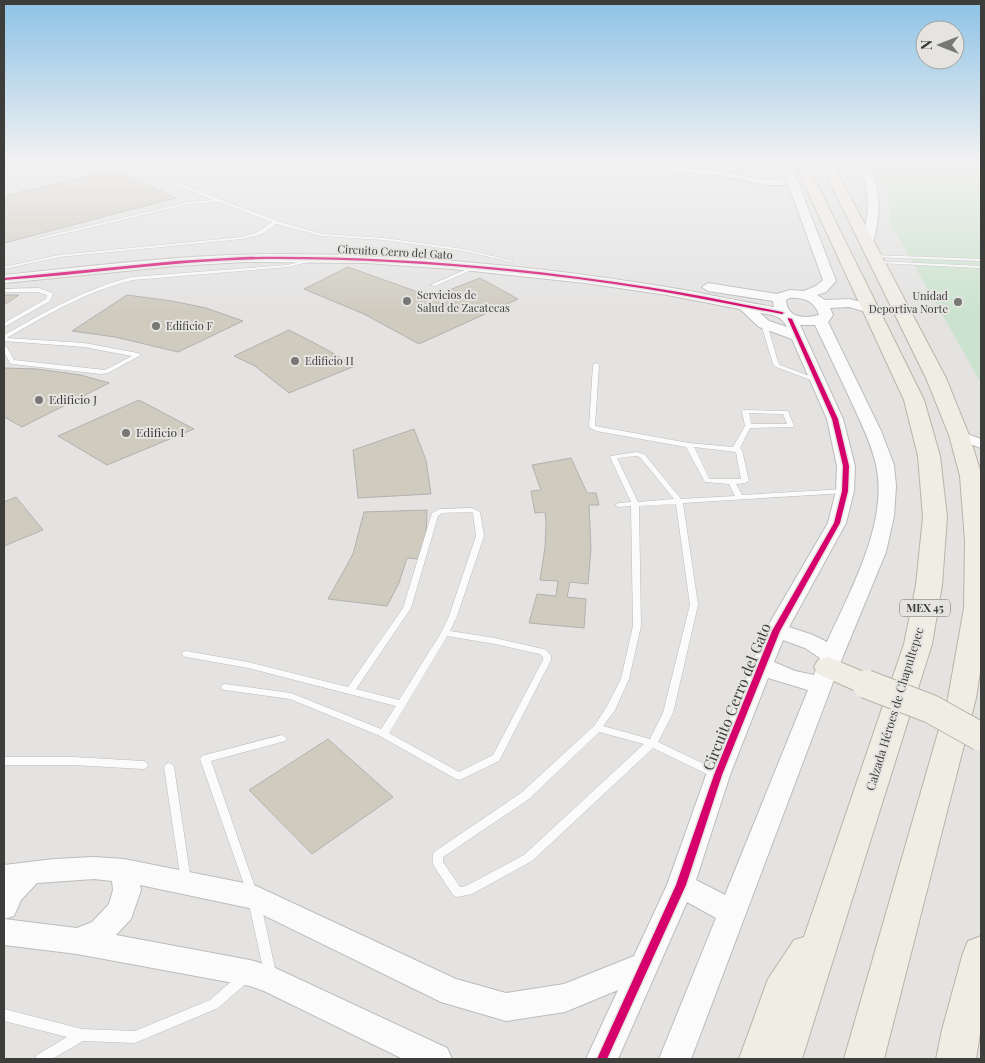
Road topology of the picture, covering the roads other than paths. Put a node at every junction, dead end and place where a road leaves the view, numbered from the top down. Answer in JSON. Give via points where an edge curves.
{"nodes":[{"id":1,"x":145,"y":214,"type":"edge"},
{"id":2,"x":253,"y":214,"type":"edge"},
{"id":3,"x":807,"y":214,"type":"edge"},
{"id":4,"x":816,"y":214,"type":"edge"},
{"id":5,"x":853,"y":214,"type":"edge"},
{"id":6,"x":875,"y":214,"type":"edge"},
{"id":7,"x":275,"y":222,"type":"junction"},
{"id":8,"x":40,"y":239,"type":"dead end"},
{"id":9,"x":873,"y":253,"type":"junction"},
{"id":10,"x":316,"y":259,"type":"junction"},
{"id":11,"x":981,"y":260,"type":"edge"},
{"id":12,"x":511,"y":262,"type":"junction"},
{"id":13,"x":981,"y":267,"type":"edge"},
{"id":14,"x":4,"y":268,"type":"edge"},
{"id":15,"x":474,"y":268,"type":"junction"},
{"id":16,"x":4,"y":279,"type":"edge"},
{"id":17,"x":433,"y":286,"type":"dead end"},
{"id":18,"x":4,"y":290,"type":"edge"},
{"id":19,"x":805,"y":295,"type":"junction"},
{"id":20,"x":779,"y":298,"type":"junction"},
{"id":21,"x":745,"y":307,"type":"junction"},
{"id":22,"x":870,"y":309,"type":"junction"},
{"id":23,"x":821,"y":312,"type":"junction"},
{"id":24,"x":790,"y":323,"type":"junction"},
{"id":25,"x":764,"y":324,"type":"junction"},
{"id":26,"x":4,"y":325,"type":"edge"},
{"id":27,"x":4,"y":338,"type":"edge"},
{"id":28,"x":4,"y":347,"type":"edge"},
{"id":29,"x":596,"y":365,"type":"dead end"},
{"id":30,"x":818,"y":381,"type":"junction"},
{"id":31,"x":748,"y":426,"type":"junction"},
{"id":32,"x":970,"y":439,"type":"edge"},
{"id":33,"x":688,"y":445,"type":"junction"},
{"id":34,"x":736,"y":449,"type":"junction"},
{"id":35,"x":976,"y":475,"type":"edge"},
{"id":36,"x":731,"y":482,"type":"junction"},
{"id":37,"x":845,"y":491,"type":"junction"},
{"id":38,"x":740,"y":498,"type":"junction"},
{"id":39,"x":679,"y":502,"type":"junction"},
{"id":40,"x":635,"y":504,"type":"junction"},
{"id":41,"x":619,"y":505,"type":"dead end"},
{"id":42,"x":776,"y":631,"type":"junction"},
{"id":43,"x":445,"y":633,"type":"junction"},
{"id":44,"x":186,"y":654,"type":"dead end"},
{"id":45,"x":762,"y":666,"type":"junction"},
{"id":46,"x":827,"y":669,"type":"junction"},
{"id":47,"x":225,"y":687,"type":"dead end"},
{"id":48,"x":350,"y":691,"type":"junction"},
{"id":49,"x":401,"y":704,"type":"junction"},
{"id":50,"x":597,"y":728,"type":"junction"},
{"id":51,"x":384,"y":734,"type":"junction"},
{"id":52,"x":981,"y":737,"type":"edge"},
{"id":53,"x":282,"y":739,"type":"dead end"},
{"id":54,"x":652,"y":743,"type":"junction"},
{"id":55,"x":4,"y":762,"type":"edge"},
{"id":56,"x":143,"y":765,"type":"dead end"},
{"id":57,"x":169,"y":767,"type":"dead end"},
{"id":58,"x":718,"y":775,"type":"junction"},
{"id":59,"x":124,"y":870,"type":"junction"},
{"id":60,"x":31,"y":872,"type":"junction"},
{"id":61,"x":4,"y":876,"type":"edge"},
{"id":62,"x":187,"y":883,"type":"junction"},
{"id":63,"x":681,"y":885,"type":"junction"},
{"id":64,"x":254,"y":897,"type":"junction"},
{"id":65,"x":733,"y":913,"type":"junction"},
{"id":66,"x":5,"y":921,"type":"edge"},
{"id":67,"x":826,"y":923,"type":"junction"},
{"id":68,"x":77,"y":941,"type":"junction"},
{"id":69,"x":981,"y":953,"type":"edge"},
{"id":70,"x":645,"y":965,"type":"junction"},
{"id":71,"x":260,"y":976,"type":"junction"},
{"id":72,"x":4,"y":1015,"type":"edge"},
{"id":73,"x":82,"y":1035,"type":"junction"},
{"id":74,"x":40,"y":1059,"type":"edge"},
{"id":75,"x":436,"y":1059,"type":"edge"},
{"id":76,"x":602,"y":1059,"type":"edge"},
{"id":77,"x":675,"y":1059,"type":"edge"},
{"id":78,"x":758,"y":1059,"type":"edge"},
{"id":79,"x":782,"y":1059,"type":"edge"},
{"id":80,"x":864,"y":1059,"type":"edge"},
{"id":81,"x":956,"y":1059,"type":"edge"}],
"edges":[{"from":1,"to":8,"type":"lane"},
{"from":2,"to":7,"type":"lane"},
{"from":3,"to":19,"type":"street","via":[[830,281],[821,289]]},
{"from":4,"to":22,"type":"main road","name":"Calzada Héroes de Chapultepec","number":"MEX 45"},
{"from":5,"to":9,"type":"main road"},
{"from":6,"to":9,"type":"street"},
{"from":7,"to":12,"type":"lane","via":[[322,235],[384,239],[464,250]]},
{"from":7,"to":14,"type":"lane","via":[[260,233],[242,238],[59,256]]},
{"from":9,"to":11,"type":"lane"},
{"from":9,"to":13,"type":"lane"},
{"from":9,"to":32,"type":"main road"},
{"from":10,"to":15,"type":"street","name":"Circuito Cerro del Gato"},
{"from":10,"to":16,"type":"street","name":"Circuito Cerro del Gato","via":[[229,260]]},
{"from":10,"to":27,"type":"lane","via":[[288,266],[132,278],[111,283],[92,289]]},
{"from":12,"to":14,"type":"street","name":"Circuito Cerro del Gato","via":[[346,249],[256,249]]},
{"from":12,"to":20,"type":"street","name":"Circuito Cerro del Gato","via":[[599,270]]},
{"from":15,"to":17,"type":"lane"},
{"from":15,"to":21,"type":"street","name":"Circuito Cerro del Gato","via":[[627,284]]},
{"from":18,"to":26,"type":"lane","via":[[39,290],[50,294],[48,300]]},
{"from":19,"to":20,"type":"street","via":[[787,294]]},
{"from":19,"to":23,"type":"street","via":[[814,297]]},
{"from":20,"to":24,"type":"street","via":[[778,304]]},
{"from":21,"to":24,"type":"street","name":"Circuito Cerro del Gato"},
{"from":21,"to":25,"type":"street"},
{"from":22,"to":23,"type":"street","via":[[850,303]]},
{"from":22,"to":67,"type":"main road","name":"Calzada Héroes de Chapultepec","number":"MEX 45","via":[[914,400],[929,456],[935,517],[929,585],[918,644]]},
{"from":23,"to":24,"type":"street"},
{"from":23,"to":46,"type":"street","via":[[873,431],[885,465],[887,486],[886,516],[876,552]]},
{"from":24,"to":25,"type":"street"},
{"from":24,"to":30,"type":"street","name":"Circuito Cerro del Gato"},
{"from":25,"to":30,"type":"lane","via":[[775,363]]},
{"from":27,"to":28,"type":"lane","via":[[84,345],[138,357],[101,372],[12,362]]},
{"from":29,"to":33,"type":"lane","via":[[592,427]]},
{"from":30,"to":37,"type":"street","name":"Circuito Cerro del Gato","via":[[835,419],[846,466]]},
{"from":31,"to":31,"type":"lane","via":[[745,411],[786,412],[791,426]]},
{"from":31,"to":34,"type":"lane"},
{"from":32,"to":35,"type":"main road"},
{"from":33,"to":34,"type":"lane"},
{"from":33,"to":36,"type":"lane","via":[[707,481]]},
{"from":34,"to":36,"type":"lane","via":[[739,450],[745,481]]},
{"from":35,"to":80,"type":"main road","via":[[977,608],[962,698]]},
{"from":36,"to":38,"type":"lane"},
{"from":37,"to":38,"type":"lane"},
{"from":37,"to":42,"type":"street","name":"Circuito Cerro del Gato","via":[[837,523]]},
{"from":38,"to":39,"type":"lane"},
{"from":39,"to":40,"type":"lane"},
{"from":39,"to":40,"type":"lane","via":[[642,455],[613,457]]},
{"from":39,"to":54,"type":"lane","via":[[694,605],[668,713]]},
{"from":40,"to":41,"type":"lane"},
{"from":40,"to":50,"type":"lane","via":[[637,626],[625,679]]},
{"from":42,"to":45,"type":"street","name":"Circuito Cerro del Gato"},
{"from":42,"to":46,"type":"street","via":[[819,646]]},
{"from":43,"to":48,"type":"lane","via":[[480,536],[476,512],[472,510],[440,511],[436,515],[407,608]]},
{"from":43,"to":49,"type":"lane"},
{"from":43,"to":51,"type":"lane","via":[[495,641],[543,652],[546,656],[496,758],[459,776]]},
{"from":44,"to":48,"type":"lane","via":[[248,665]]},
{"from":45,"to":46,"type":"street","via":[[793,680]]},
{"from":45,"to":58,"type":"street","name":"Circuito Cerro del Gato"},
{"from":46,"to":52,"type":"main road","bridge":true,"via":[[931,709]]},
{"from":46,"to":65,"type":"street"},
{"from":47,"to":51,"type":"lane","via":[[291,696]]},
{"from":48,"to":49,"type":"lane"},
{"from":49,"to":51,"type":"lane"},
{"from":50,"to":54,"type":"lane"},
{"from":50,"to":54,"type":"lane","via":[[526,796],[438,855],[438,863],[457,892],[468,891],[528,858]]},
{"from":53,"to":64,"type":"lane","via":[[205,758]]},
{"from":54,"to":58,"type":"lane"},
{"from":55,"to":56,"type":"lane"},
{"from":57,"to":62,"type":"lane"},
{"from":58,"to":63,"type":"street","name":"Circuito Cerro del Gato"},
{"from":59,"to":60,"type":"street","via":[[94,868]]},
{"from":59,"to":62,"type":"street"},
{"from":59,"to":68,"type":"street","via":[[126,890],[121,910],[102,931]]},
{"from":60,"to":61,"type":"street"},
{"from":60,"to":66,"type":"street","via":[[11,892]]},
{"from":62,"to":64,"type":"street"},
{"from":63,"to":65,"type":"street"},
{"from":63,"to":70,"type":"street","name":"Circuito Cerro del Gato"},
{"from":64,"to":70,"type":"street","via":[[452,992],[506,1007],[565,998]]},
{"from":64,"to":71,"type":"lane"},
{"from":65,"to":77,"type":"street"},
{"from":66,"to":68,"type":"street"},
{"from":67,"to":78,"type":"main road","via":[[782,992]]},
{"from":67,"to":79,"type":"main road","name":"Calzada Héroes de Chapultepec","number":"MEX 45"},
{"from":68,"to":71,"type":"street"},
{"from":69,"to":81,"type":"main road"},
{"from":70,"to":76,"type":"street","name":"Circuito Cerro del Gato"},
{"from":71,"to":73,"type":"lane","via":[[214,1004],[135,1037]]},
{"from":71,"to":75,"type":"street"},
{"from":72,"to":73,"type":"lane"},
{"from":73,"to":74,"type":"lane"}]}
